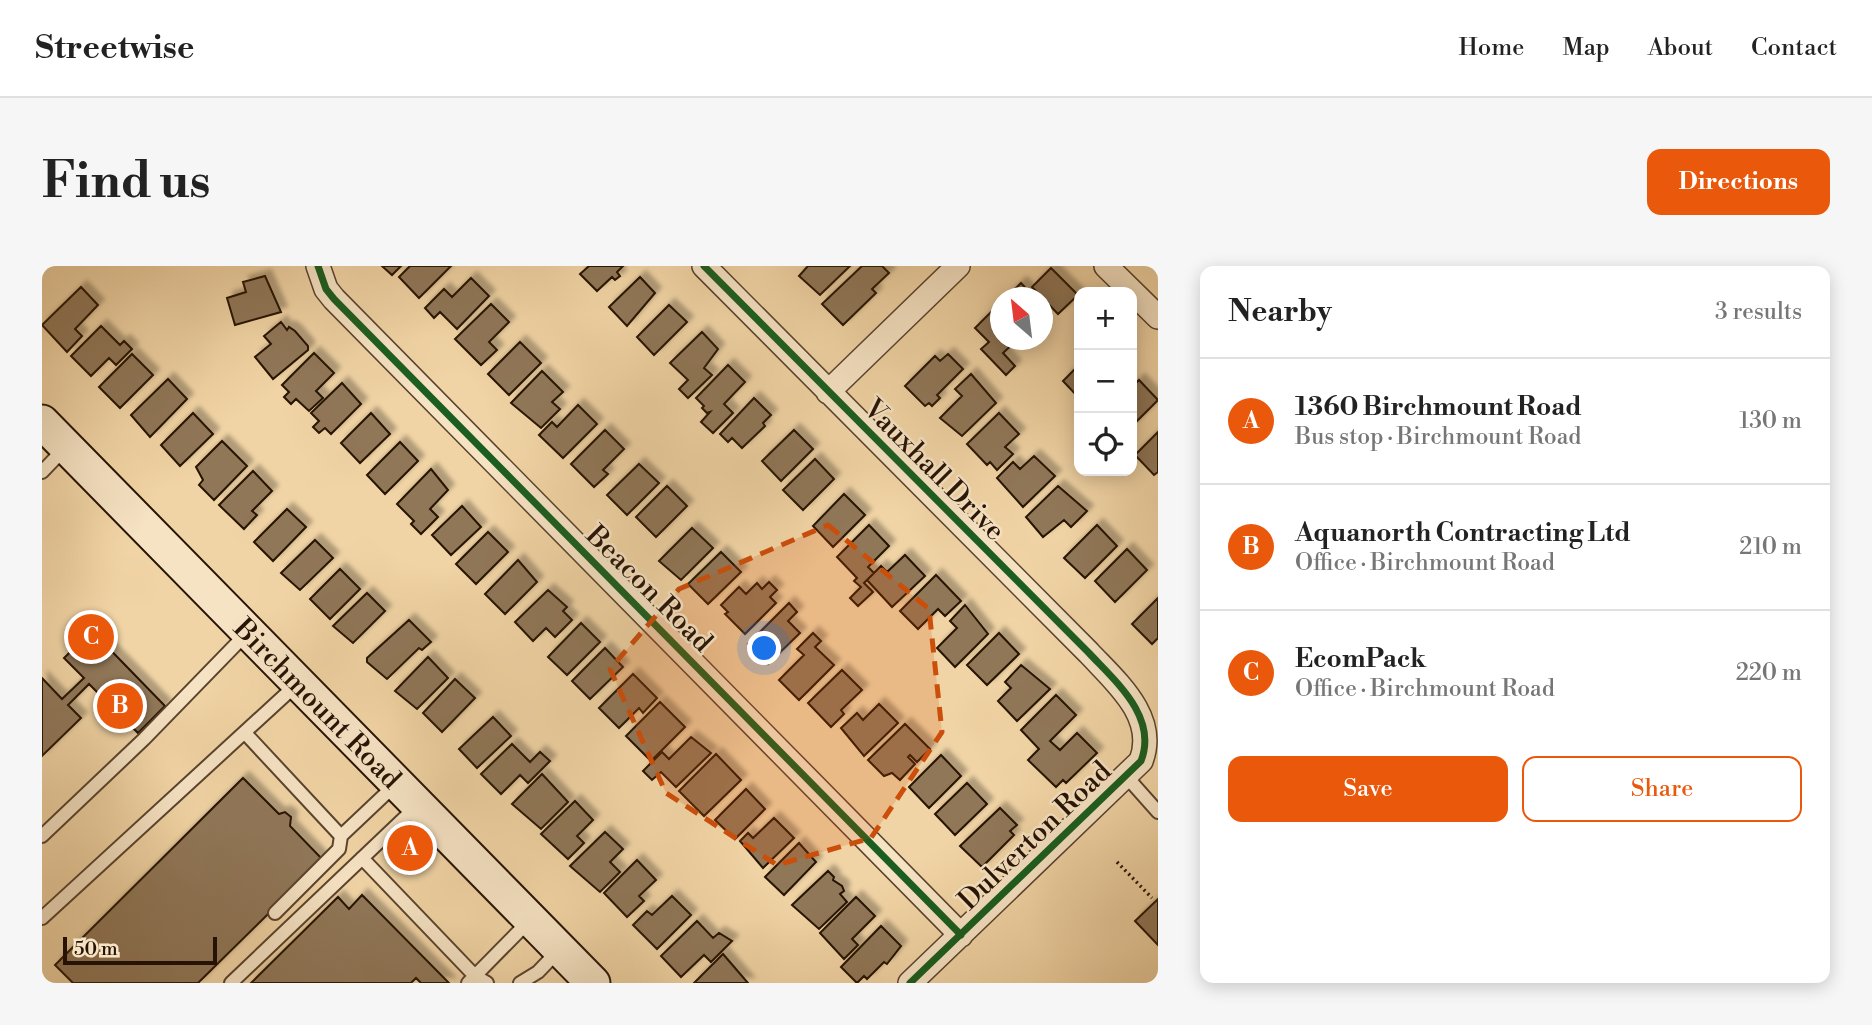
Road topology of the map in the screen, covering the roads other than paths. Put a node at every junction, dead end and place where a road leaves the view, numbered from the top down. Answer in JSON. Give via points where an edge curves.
{"nodes":[{"id":1,"x":318,"y":266,"type":"edge"},
{"id":2,"x":704,"y":266,"type":"edge"},
{"id":3,"x":958,"y":266,"type":"edge"},
{"id":4,"x":1106,"y":266,"type":"edge"},
{"id":5,"x":1158,"y":317,"type":"edge"},
{"id":6,"x":828,"y":392,"type":"junction"},
{"id":7,"x":42,"y":422,"type":"edge"},
{"id":8,"x":66,"y":447,"type":"junction"},
{"id":9,"x":42,"y":472,"type":"edge"},
{"id":10,"x":249,"y":631,"type":"junction"},
{"id":11,"x":299,"y":682,"type":"junction"},
{"id":12,"x":1134,"y":702,"type":"joint"},
{"id":13,"x":245,"y":733,"type":"junction"},
{"id":14,"x":1126,"y":776,"type":"junction"},
{"id":15,"x":408,"y":794,"type":"junction"},
{"id":16,"x":1158,"y":812,"type":"edge"},
{"id":17,"x":42,"y":836,"type":"edge"},
{"id":18,"x":341,"y":836,"type":"junction"},
{"id":19,"x":362,"y":858,"type":"junction"},
{"id":20,"x":275,"y":914,"type":"dead end"},
{"id":21,"x":42,"y":918,"type":"edge"},
{"id":22,"x":530,"y":919,"type":"junction"},
{"id":23,"x":961,"y":935,"type":"junction"},
{"id":24,"x":560,"y":949,"type":"junction"},
{"id":25,"x":471,"y":979,"type":"edge"},
{"id":26,"x":231,"y":983,"type":"edge"},
{"id":27,"x":486,"y":983,"type":"edge"},
{"id":28,"x":520,"y":983,"type":"edge"},
{"id":29,"x":593,"y":983,"type":"edge"},
{"id":30,"x":910,"y":983,"type":"edge"}],
"edges":[{"from":1,"to":23,"type":"street","name":"Beacon Road","via":[[334,299]]},
{"from":2,"to":6,"type":"street","name":"Vauxhall Drive"},
{"from":3,"to":6,"type":"street"},
{"from":4,"to":5,"type":"street"},
{"from":6,"to":12,"type":"street","name":"Vauxhall Drive"},
{"from":7,"to":8,"type":"main road","name":"Birchmount Road"},
{"from":8,"to":9,"type":"lane"},
{"from":8,"to":10,"type":"main road","name":"Birchmount Road"},
{"from":10,"to":11,"type":"main road","name":"Birchmount Road"},
{"from":10,"to":17,"type":"lane"},
{"from":11,"to":13,"type":"lane"},
{"from":11,"to":15,"type":"main road","name":"Birchmount Road"},
{"from":12,"to":14,"type":"street","name":"Dulverton Road","via":[[1145,723],[1147,741],[1141,761]]},
{"from":13,"to":18,"type":"lane"},
{"from":13,"to":21,"type":"lane"},
{"from":14,"to":16,"type":"lane"},
{"from":14,"to":23,"type":"street","name":"Dulverton Road"},
{"from":15,"to":18,"type":"lane"},
{"from":15,"to":19,"type":"lane"},
{"from":15,"to":22,"type":"main road","name":"Birchmount Road"},
{"from":18,"to":20,"type":"lane","via":[[339,849]]},
{"from":19,"to":25,"type":"lane"},
{"from":19,"to":26,"type":"lane"},
{"from":22,"to":24,"type":"main road","name":"Birchmount Road"},
{"from":22,"to":25,"type":"lane"},
{"from":23,"to":30,"type":"street","name":"Dulverton Road"},
{"from":24,"to":28,"type":"lane"},
{"from":24,"to":29,"type":"main road","name":"Birchmount Road"},
{"from":25,"to":27,"type":"lane"}]}
